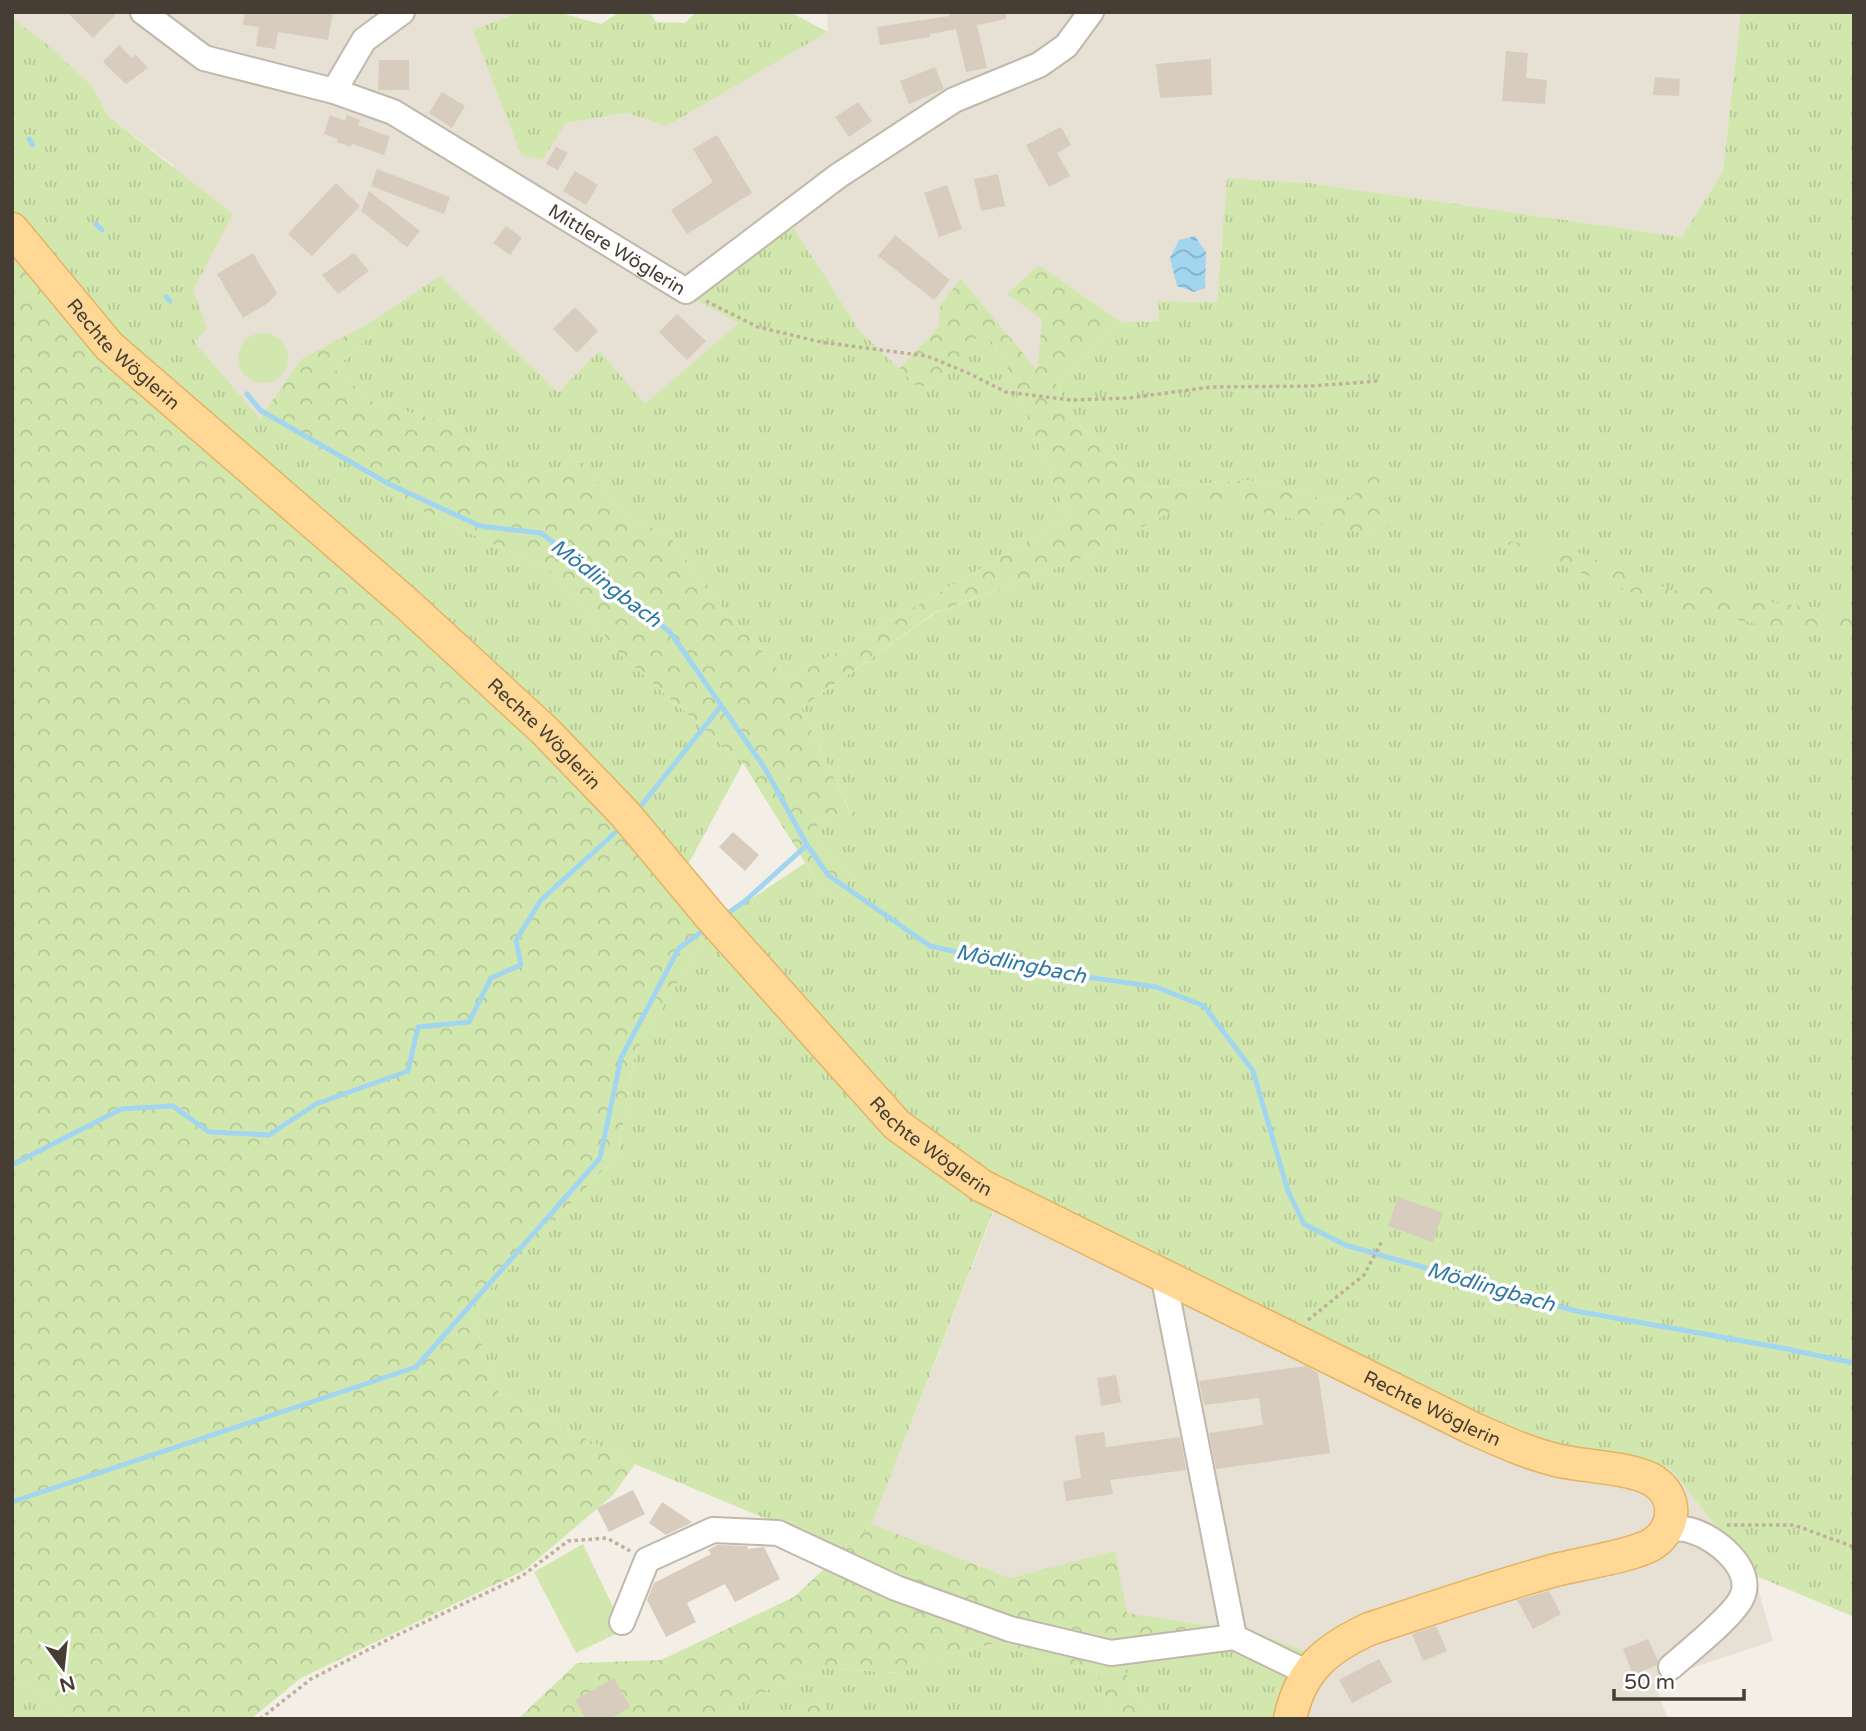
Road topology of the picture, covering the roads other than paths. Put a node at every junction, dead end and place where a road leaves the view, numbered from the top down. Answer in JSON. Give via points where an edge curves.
{"nodes":[{"id":1,"x":143,"y":12,"type":"edge"},
{"id":2,"x":402,"y":12,"type":"edge"},
{"id":3,"x":1091,"y":12,"type":"edge"},
{"id":4,"x":334,"y":91,"type":"junction"},
{"id":5,"x":12,"y":229,"type":"edge"},
{"id":6,"x":1163,"y":1274,"type":"junction"},
{"id":7,"x":1679,"y":1529,"type":"junction"},
{"id":8,"x":622,"y":1622,"type":"dead end"},
{"id":9,"x":1234,"y":1637,"type":"junction"},
{"id":10,"x":1671,"y":1667,"type":"dead end"},
{"id":11,"x":1308,"y":1673,"type":"junction"},
{"id":12,"x":1290,"y":1719,"type":"edge"}],
"edges":[{"from":1,"to":4,"type":"street","name":"Mittlere Wöglerin","via":[[204,58]]},
{"from":2,"to":4,"type":"street","via":[[364,40]]},
{"from":3,"to":4,"type":"street","name":"Mittlere Wöglerin","via":[[1066,46],[1039,65],[954,100],[838,176],[686,291],[393,112]]},
{"from":5,"to":6,"type":"main road","name":"Rechte Wöglerin","via":[[108,345],[406,603],[545,732],[625,814],[897,1125],[982,1186]]},
{"from":6,"to":7,"type":"main road","name":"Rechte Wöglerin","via":[[1472,1428],[1555,1460],[1651,1479],[1669,1496],[1671,1517]]},
{"from":6,"to":9,"type":"street"},
{"from":7,"to":10,"type":"street","via":[[1714,1542],[1733,1557],[1742,1570],[1742,1598]]},
{"from":7,"to":11,"type":"main road","via":[[1638,1551],[1551,1571],[1369,1629],[1331,1650]]},
{"from":8,"to":9,"type":"street","via":[[647,1560],[713,1530],[778,1533],[896,1588],[1010,1629],[1111,1653]]},
{"from":9,"to":11,"type":"street"},
{"from":11,"to":12,"type":"main road"}]}
